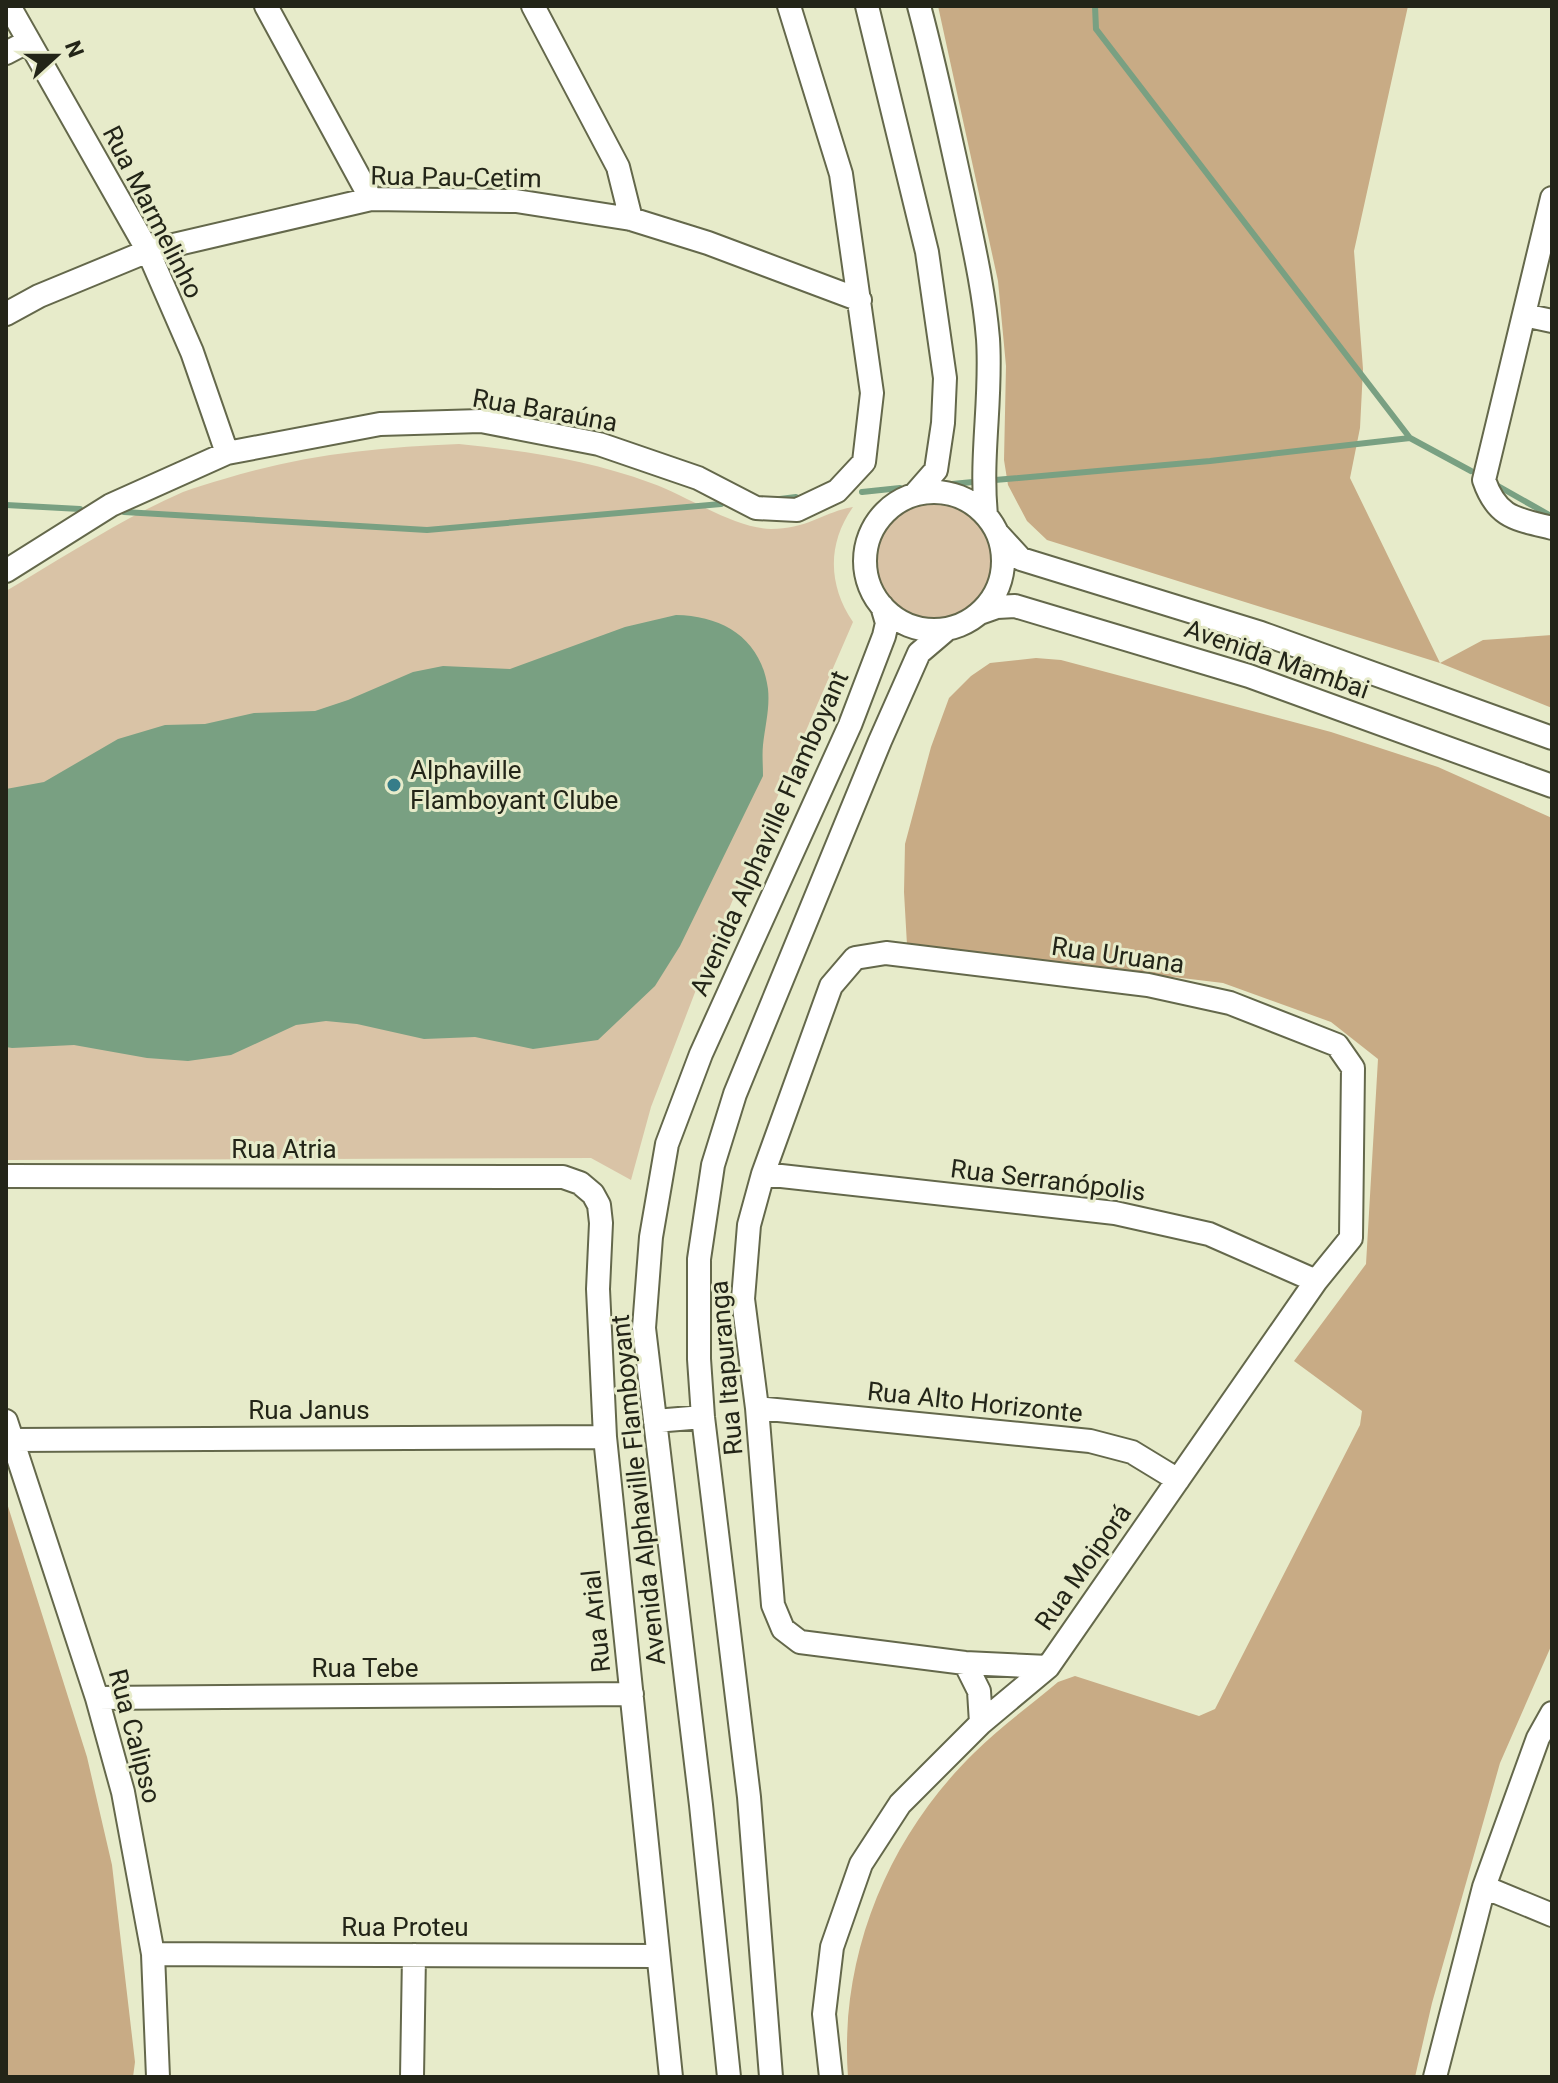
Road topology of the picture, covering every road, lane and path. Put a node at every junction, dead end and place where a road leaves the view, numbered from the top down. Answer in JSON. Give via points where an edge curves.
{"nodes":[{"id":1,"x":9,"y":6,"type":"edge"},
{"id":2,"x":266,"y":6,"type":"edge"},
{"id":3,"x":533,"y":6,"type":"edge"},
{"id":4,"x":789,"y":6,"type":"edge"},
{"id":5,"x":867,"y":6,"type":"edge"},
{"id":6,"x":919,"y":6,"type":"edge"},
{"id":7,"x":29,"y":41,"type":"junction"},
{"id":8,"x":6,"y":53,"type":"edge"},
{"id":9,"x":1552,"y":198,"type":"edge"},
{"id":10,"x":371,"y":199,"type":"junction"},
{"id":11,"x":631,"y":219,"type":"junction"},
{"id":12,"x":148,"y":251,"type":"junction"},
{"id":13,"x":860,"y":300,"type":"junction"},
{"id":14,"x":6,"y":314,"type":"edge"},
{"id":15,"x":1524,"y":315,"type":"junction"},
{"id":16,"x":1552,"y":321,"type":"edge"},
{"id":17,"x":227,"y":453,"type":"junction"},
{"id":18,"x":915,"y":494,"type":"junction"},
{"id":19,"x":986,"y":515,"type":"junction"},
{"id":20,"x":1552,"y":528,"type":"edge"},
{"id":21,"x":999,"y":535,"type":"junction"},
{"id":22,"x":6,"y":571,"type":"edge"},
{"id":23,"x":882,"y":606,"type":"junction"},
{"id":24,"x":980,"y":613,"type":"junction"},
{"id":25,"x":946,"y":630,"type":"junction"},
{"id":26,"x":1552,"y":738,"type":"edge"},
{"id":27,"x":1552,"y":786,"type":"edge"},
{"id":28,"x":855,"y":958,"type":"joint"},
{"id":29,"x":1353,"y":1068,"type":"joint"},
{"id":30,"x":763,"y":1174,"type":"junction"},
{"id":31,"x":6,"y":1176,"type":"edge"},
{"id":32,"x":563,"y":1177,"type":"joint"},
{"id":33,"x":1316,"y":1281,"type":"junction"},
{"id":34,"x":757,"y":1408,"type":"junction"},
{"id":35,"x":703,"y":1417,"type":"junction"},
{"id":36,"x":655,"y":1421,"type":"junction"},
{"id":37,"x":9,"y":1430,"type":"edge"},
{"id":38,"x":605,"y":1437,"type":"junction"},
{"id":39,"x":1178,"y":1480,"type":"junction"},
{"id":40,"x":965,"y":1663,"type":"junction"},
{"id":41,"x":1048,"y":1667,"type":"junction"},
{"id":42,"x":632,"y":1694,"type":"junction"},
{"id":43,"x":97,"y":1698,"type":"junction"},
{"id":44,"x":1552,"y":1713,"type":"edge"},
{"id":45,"x":981,"y":1723,"type":"junction"},
{"id":46,"x":1484,"y":1887,"type":"junction"},
{"id":47,"x":1552,"y":1915,"type":"edge"},
{"id":48,"x":153,"y":1954,"type":"junction"},
{"id":49,"x":414,"y":1955,"type":"junction"},
{"id":50,"x":657,"y":1956,"type":"junction"},
{"id":51,"x":158,"y":2077,"type":"edge"},
{"id":52,"x":412,"y":2077,"type":"edge"},
{"id":53,"x":671,"y":2077,"type":"edge"},
{"id":54,"x":729,"y":2077,"type":"edge"},
{"id":55,"x":771,"y":2077,"type":"edge"},
{"id":56,"x":831,"y":2077,"type":"edge"},
{"id":57,"x":1435,"y":2077,"type":"edge"}],
"edges":[{"from":1,"to":7,"type":"street","name":"Rua Marmelinho"},
{"from":2,"to":10,"type":"street"},
{"from":3,"to":11,"type":"street","via":[[618,167]]},
{"from":4,"to":13,"type":"street","name":"Rua Baraúna","via":[[841,174]]},
{"from":5,"to":18,"type":"street","via":[[927,252],[945,378],[936,470]]},
{"from":6,"to":19,"type":"street","via":[[982,287],[989,394]]},
{"from":7,"to":8,"type":"street"},
{"from":7,"to":12,"type":"street","name":"Rua Marmelinho"},
{"from":9,"to":15,"type":"street"},
{"from":10,"to":11,"type":"street","name":"Rua Pau-Cetim","via":[[516,201]]},
{"from":10,"to":12,"type":"street","name":"Rua Pau-Cetim"},
{"from":11,"to":13,"type":"street","name":"Rua Pau-Cetim"},
{"from":12,"to":14,"type":"street","name":"Rua Pau-Cetim"},
{"from":12,"to":17,"type":"street","name":"Rua Marmelinho","via":[[192,352]]},
{"from":13,"to":17,"type":"street","name":"Rua Baraúna","via":[[872,393],[864,462],[837,491],[797,510],[756,508],[698,478],[599,444],[481,421],[380,424]]},
{"from":15,"to":16,"type":"street"},
{"from":15,"to":20,"type":"street","via":[[1484,480],[1491,501],[1508,516]]},
{"from":17,"to":22,"type":"street","name":"Rua Baraúna","via":[[111,505]]},
{"from":18,"to":19,"type":"street","via":[[939,492],[967,500]]},
{"from":18,"to":23,"type":"street","via":[[893,505],[869,540],[865,561]]},
{"from":19,"to":21,"type":"street"},
{"from":21,"to":24,"type":"street","via":[[1004,559],[1000,583]]},
{"from":21,"to":26,"type":"street","name":"Avenida Mambai","via":[[1021,559],[1261,633]]},
{"from":23,"to":25,"type":"street","via":[[900,621]]},
{"from":23,"to":36,"type":"street","name":"Avenida Alphaville Flamboyant","via":[[884,636],[850,725],[701,1054],[667,1144],[651,1237],[644,1328]]},
{"from":24,"to":25,"type":"street"},
{"from":24,"to":27,"type":"street","name":"Avenida Mambai","via":[[1015,606],[1249,676]]},
{"from":25,"to":35,"type":"street","via":[[919,653],[880,741],[735,1094],[713,1165],[699,1259]]},
{"from":28,"to":29,"type":"street","name":"Rua Uruana","via":[[886,953],[1148,985],[1230,1003],[1337,1045]]},
{"from":28,"to":30,"type":"street","name":"Rua Itapuranga","via":[[831,986]]},
{"from":29,"to":33,"type":"street","name":"Rua Moiporá","via":[[1351,1238]]},
{"from":30,"to":33,"type":"street","name":"Rua Serranópolis","via":[[1115,1213],[1209,1234]]},
{"from":30,"to":34,"type":"street","name":"Rua Itapuranga","via":[[749,1225],[743,1299]]},
{"from":31,"to":32,"type":"street","name":"Rua Atria"},
{"from":32,"to":38,"type":"street","name":"Rua Arial","via":[[580,1183],[599,1205]]},
{"from":33,"to":39,"type":"street","name":"Rua Moiporá"},
{"from":34,"to":39,"type":"street","name":"Rua Alto Horizonte","via":[[1090,1441],[1132,1452]]},
{"from":34,"to":40,"type":"street","name":"Rua Itapuranga","via":[[773,1605],[783,1629],[800,1642]]},
{"from":35,"to":36,"type":"street"},
{"from":35,"to":55,"type":"street","via":[[749,1797]]},
{"from":36,"to":54,"type":"street","name":"Avenida Alphaville Flamboyant"},
{"from":37,"to":38,"type":"street","name":"Rua Janus"},
{"from":37,"to":43,"type":"street","name":"Rua Calipso"},
{"from":38,"to":42,"type":"street","name":"Rua Arial"},
{"from":39,"to":41,"type":"street","name":"Rua Moiporá"},
{"from":40,"to":41,"type":"street"},
{"from":40,"to":45,"type":"street","via":[[979,1691]]},
{"from":41,"to":45,"type":"street","name":"Rua Moiporá"},
{"from":42,"to":43,"type":"street","name":"Rua Tebe"},
{"from":42,"to":50,"type":"street","name":"Rua Arial"},
{"from":43,"to":48,"type":"street","name":"Rua Calipso","via":[[123,1792]]},
{"from":44,"to":46,"type":"street"},
{"from":45,"to":56,"type":"street","name":"Rua Moiporá","via":[[900,1804],[861,1864],[832,1947],[824,2014]]},
{"from":46,"to":47,"type":"street"},
{"from":46,"to":57,"type":"street"},
{"from":48,"to":49,"type":"street","name":"Rua Proteu"},
{"from":48,"to":51,"type":"street","name":"Rua Calipso"},
{"from":49,"to":50,"type":"street","name":"Rua Proteu"},
{"from":49,"to":52,"type":"street"},
{"from":50,"to":53,"type":"street","name":"Rua Arial"}]}
